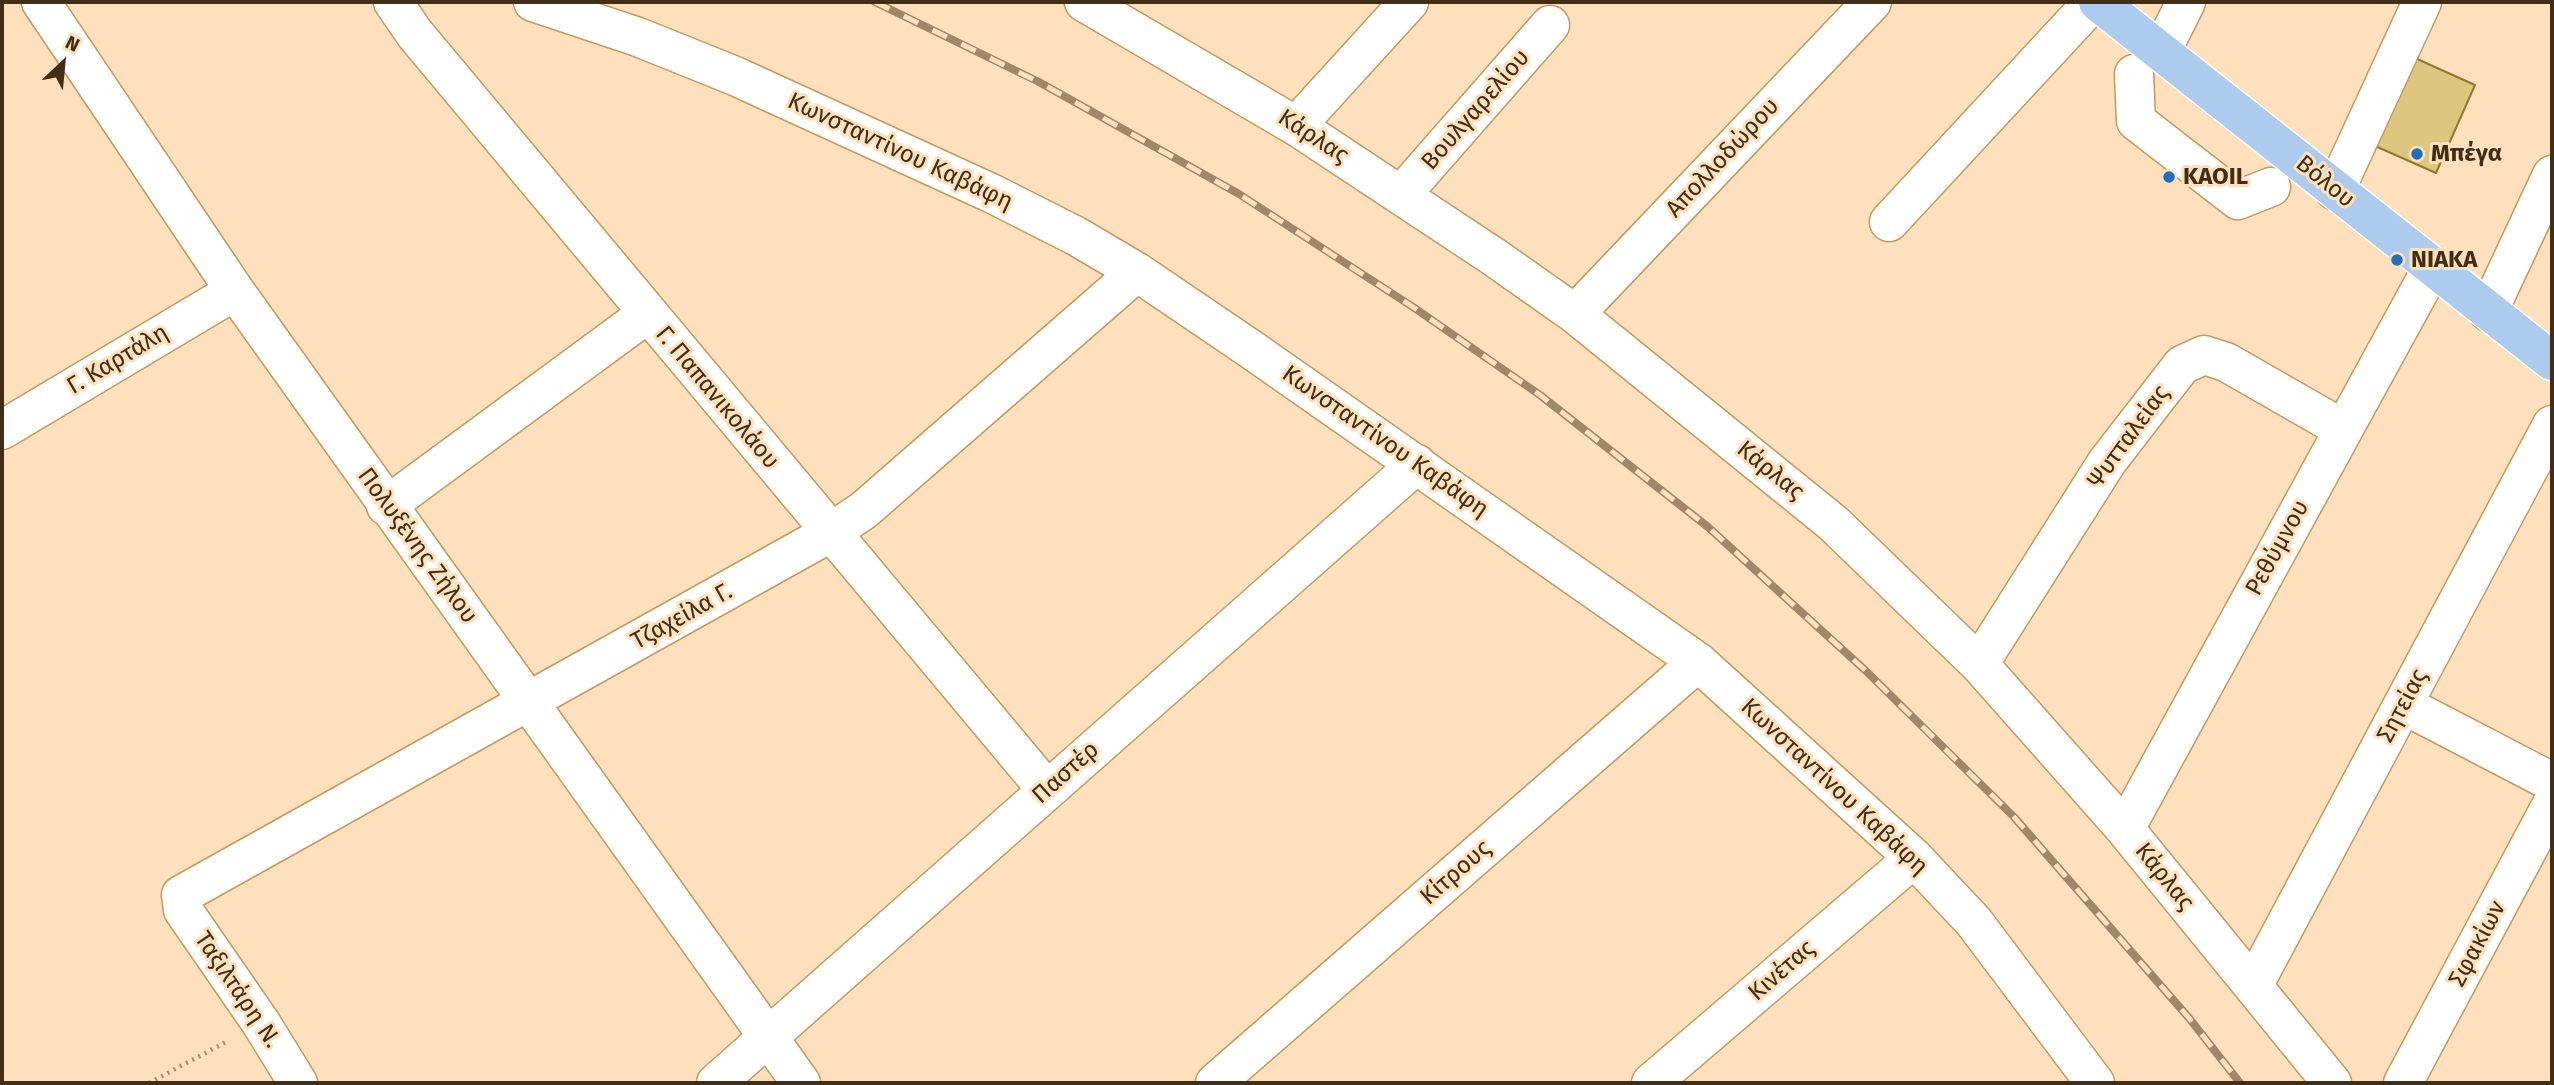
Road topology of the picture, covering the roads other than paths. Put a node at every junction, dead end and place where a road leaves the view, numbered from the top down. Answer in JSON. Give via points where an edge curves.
{"nodes":[{"id":1,"x":41,"y":2,"type":"edge"},
{"id":2,"x":393,"y":2,"type":"edge"},
{"id":3,"x":533,"y":2,"type":"edge"},
{"id":4,"x":1084,"y":2,"type":"edge"},
{"id":5,"x":1409,"y":2,"type":"edge"},
{"id":6,"x":1872,"y":2,"type":"edge"},
{"id":7,"x":2096,"y":2,"type":"edge"},
{"id":8,"x":2186,"y":2,"type":"edge"},
{"id":9,"x":2422,"y":2,"type":"edge"},
{"id":10,"x":1129,"y":11,"type":"edge"},
{"id":11,"x":1550,"y":25,"type":"dead end"},
{"id":12,"x":2147,"y":63,"type":"junction"},
{"id":13,"x":1296,"y":126,"type":"junction"},
{"id":14,"x":2552,"y":175,"type":"edge"},
{"id":15,"x":2271,"y":187,"type":"dead end"},
{"id":16,"x":2335,"y":191,"type":"junction"},
{"id":17,"x":1401,"y":195,"type":"junction"},
{"id":18,"x":1889,"y":222,"type":"dead end"},
{"id":19,"x":2432,"y":268,"type":"junction"},
{"id":20,"x":1137,"y":272,"type":"junction"},
{"id":21,"x":235,"y":291,"type":"junction"},
{"id":22,"x":2488,"y":312,"type":"junction"},
{"id":23,"x":647,"y":314,"type":"junction"},
{"id":24,"x":1575,"y":314,"type":"junction"},
{"id":25,"x":2552,"y":362,"type":"edge"},
{"id":26,"x":2552,"y":425,"type":"edge"},
{"id":27,"x":2343,"y":429,"type":"junction"},
{"id":28,"x":2,"y":430,"type":"edge"},
{"id":29,"x":1417,"y":464,"type":"junction"},
{"id":30,"x":386,"y":506,"type":"junction"},
{"id":31,"x":830,"y":533,"type":"junction"},
{"id":32,"x":1698,"y":662,"type":"junction"},
{"id":33,"x":1979,"y":664,"type":"junction"},
{"id":34,"x":531,"y":701,"type":"junction"},
{"id":35,"x":2404,"y":705,"type":"junction"},
{"id":36,"x":2552,"y":782,"type":"edge"},
{"id":37,"x":1047,"y":790,"type":"junction"},
{"id":38,"x":2552,"y":804,"type":"edge"},
{"id":39,"x":2125,"y":829,"type":"junction"},
{"id":40,"x":1914,"y":858,"type":"junction"},
{"id":41,"x":181,"y":895,"type":"joint"},
{"id":42,"x":2253,"y":986,"type":"junction"},
{"id":43,"x":770,"y":1038,"type":"junction"},
{"id":44,"x":2089,"y":1081,"type":"edge"},
{"id":45,"x":298,"y":1083,"type":"edge"},
{"id":46,"x":716,"y":1083,"type":"edge"},
{"id":47,"x":802,"y":1083,"type":"edge"},
{"id":48,"x":1215,"y":1083,"type":"edge"},
{"id":49,"x":1651,"y":1083,"type":"edge"},
{"id":50,"x":2332,"y":1083,"type":"edge"},
{"id":51,"x":2403,"y":1083,"type":"edge"}],
"edges":[{"from":1,"to":21,"type":"street","name":"Πολυξένης Ζήλου"},
{"from":2,"to":23,"type":"street","name":"Γ. Παπανικολάου"},
{"from":3,"to":20,"type":"street","name":"Κωνσταντίνου Καβάφη","via":[[638,37],[832,118],[1028,212]]},
{"from":4,"to":10,"type":"street","name":"Κάρλας"},
{"from":5,"to":13,"type":"street"},
{"from":6,"to":24,"type":"street","name":"Απολλοδώρου"},
{"from":7,"to":12,"type":"main road","name":"Βόλου"},
{"from":7,"to":18,"type":"street"},
{"from":8,"to":12,"type":"street"},
{"from":9,"to":16,"type":"street"},
{"from":10,"to":13,"type":"street","name":"Κάρλας"},
{"from":11,"to":17,"type":"street","name":"Βουλγαρελίου"},
{"from":12,"to":15,"type":"street","via":[[2136,121],[2238,201]]},
{"from":12,"to":16,"type":"main road","name":"Βόλου"},
{"from":13,"to":17,"type":"street","name":"Κάρλας"},
{"from":14,"to":22,"type":"street"},
{"from":16,"to":19,"type":"main road","name":"Βόλου"},
{"from":17,"to":24,"type":"street","name":"Κάρλας"},
{"from":19,"to":22,"type":"main road","name":"Βόλου"},
{"from":19,"to":27,"type":"street","name":"Ρεθύμνου"},
{"from":20,"to":29,"type":"street","name":"Κωνσταντίνου Καβάφη"},
{"from":20,"to":31,"type":"street","name":"Τζαχείλα Γ.","via":[[864,510]]},
{"from":21,"to":28,"type":"street","name":"Γ. Καρτάλη"},
{"from":21,"to":30,"type":"street","name":"Πολυξένης Ζήλου"},
{"from":22,"to":25,"type":"main road","name":"Βόλου"},
{"from":23,"to":30,"type":"street"},
{"from":23,"to":31,"type":"street","name":"Γ. Παπανικολάου"},
{"from":24,"to":33,"type":"street","name":"Κάρλας","via":[[1833,523]]},
{"from":26,"to":35,"type":"street","name":"Σητείας"},
{"from":27,"to":33,"type":"street","name":"Ψυτταλείας","via":[[2226,362],[2204,355],[2182,365],[2108,461]]},
{"from":27,"to":39,"type":"street","name":"Ρεθύμνου"},
{"from":29,"to":32,"type":"street","name":"Κωνσταντίνου Καβάφη"},
{"from":29,"to":37,"type":"street","name":"Παστέρ"},
{"from":30,"to":34,"type":"street","name":"Πολυξένης Ζήλου"},
{"from":31,"to":34,"type":"street","name":"Τζαχείλα Γ."},
{"from":31,"to":37,"type":"street","name":"Γ. Παπανικολάου"},
{"from":32,"to":40,"type":"street","name":"Κωνσταντίνου Καβάφη"},
{"from":32,"to":48,"type":"street","name":"Κίτρους"},
{"from":33,"to":39,"type":"street","name":"Κάρλας"},
{"from":34,"to":41,"type":"street","name":"Τζαχείλα Γ."},
{"from":34,"to":43,"type":"street","name":"Πολυξένης Ζήλου"},
{"from":35,"to":36,"type":"street"},
{"from":35,"to":42,"type":"street","name":"Σητείας"},
{"from":37,"to":43,"type":"street","name":"Παστέρ"},
{"from":38,"to":51,"type":"street","name":"Σφακίων"},
{"from":39,"to":42,"type":"street","name":"Κάρλας"},
{"from":40,"to":44,"type":"street","name":"Κωνσταντίνου Καβάφη","via":[[1974,922]]},
{"from":40,"to":49,"type":"street","name":"Κινέτας"},
{"from":41,"to":45,"type":"street","name":"Ταξιλτάρη Ν.","via":[[183,910]]},
{"from":42,"to":50,"type":"street","name":"Κάρλας"},
{"from":43,"to":46,"type":"street","name":"Παστέρ"},
{"from":43,"to":47,"type":"street","name":"Πολυξένης Ζήλου"}]}
